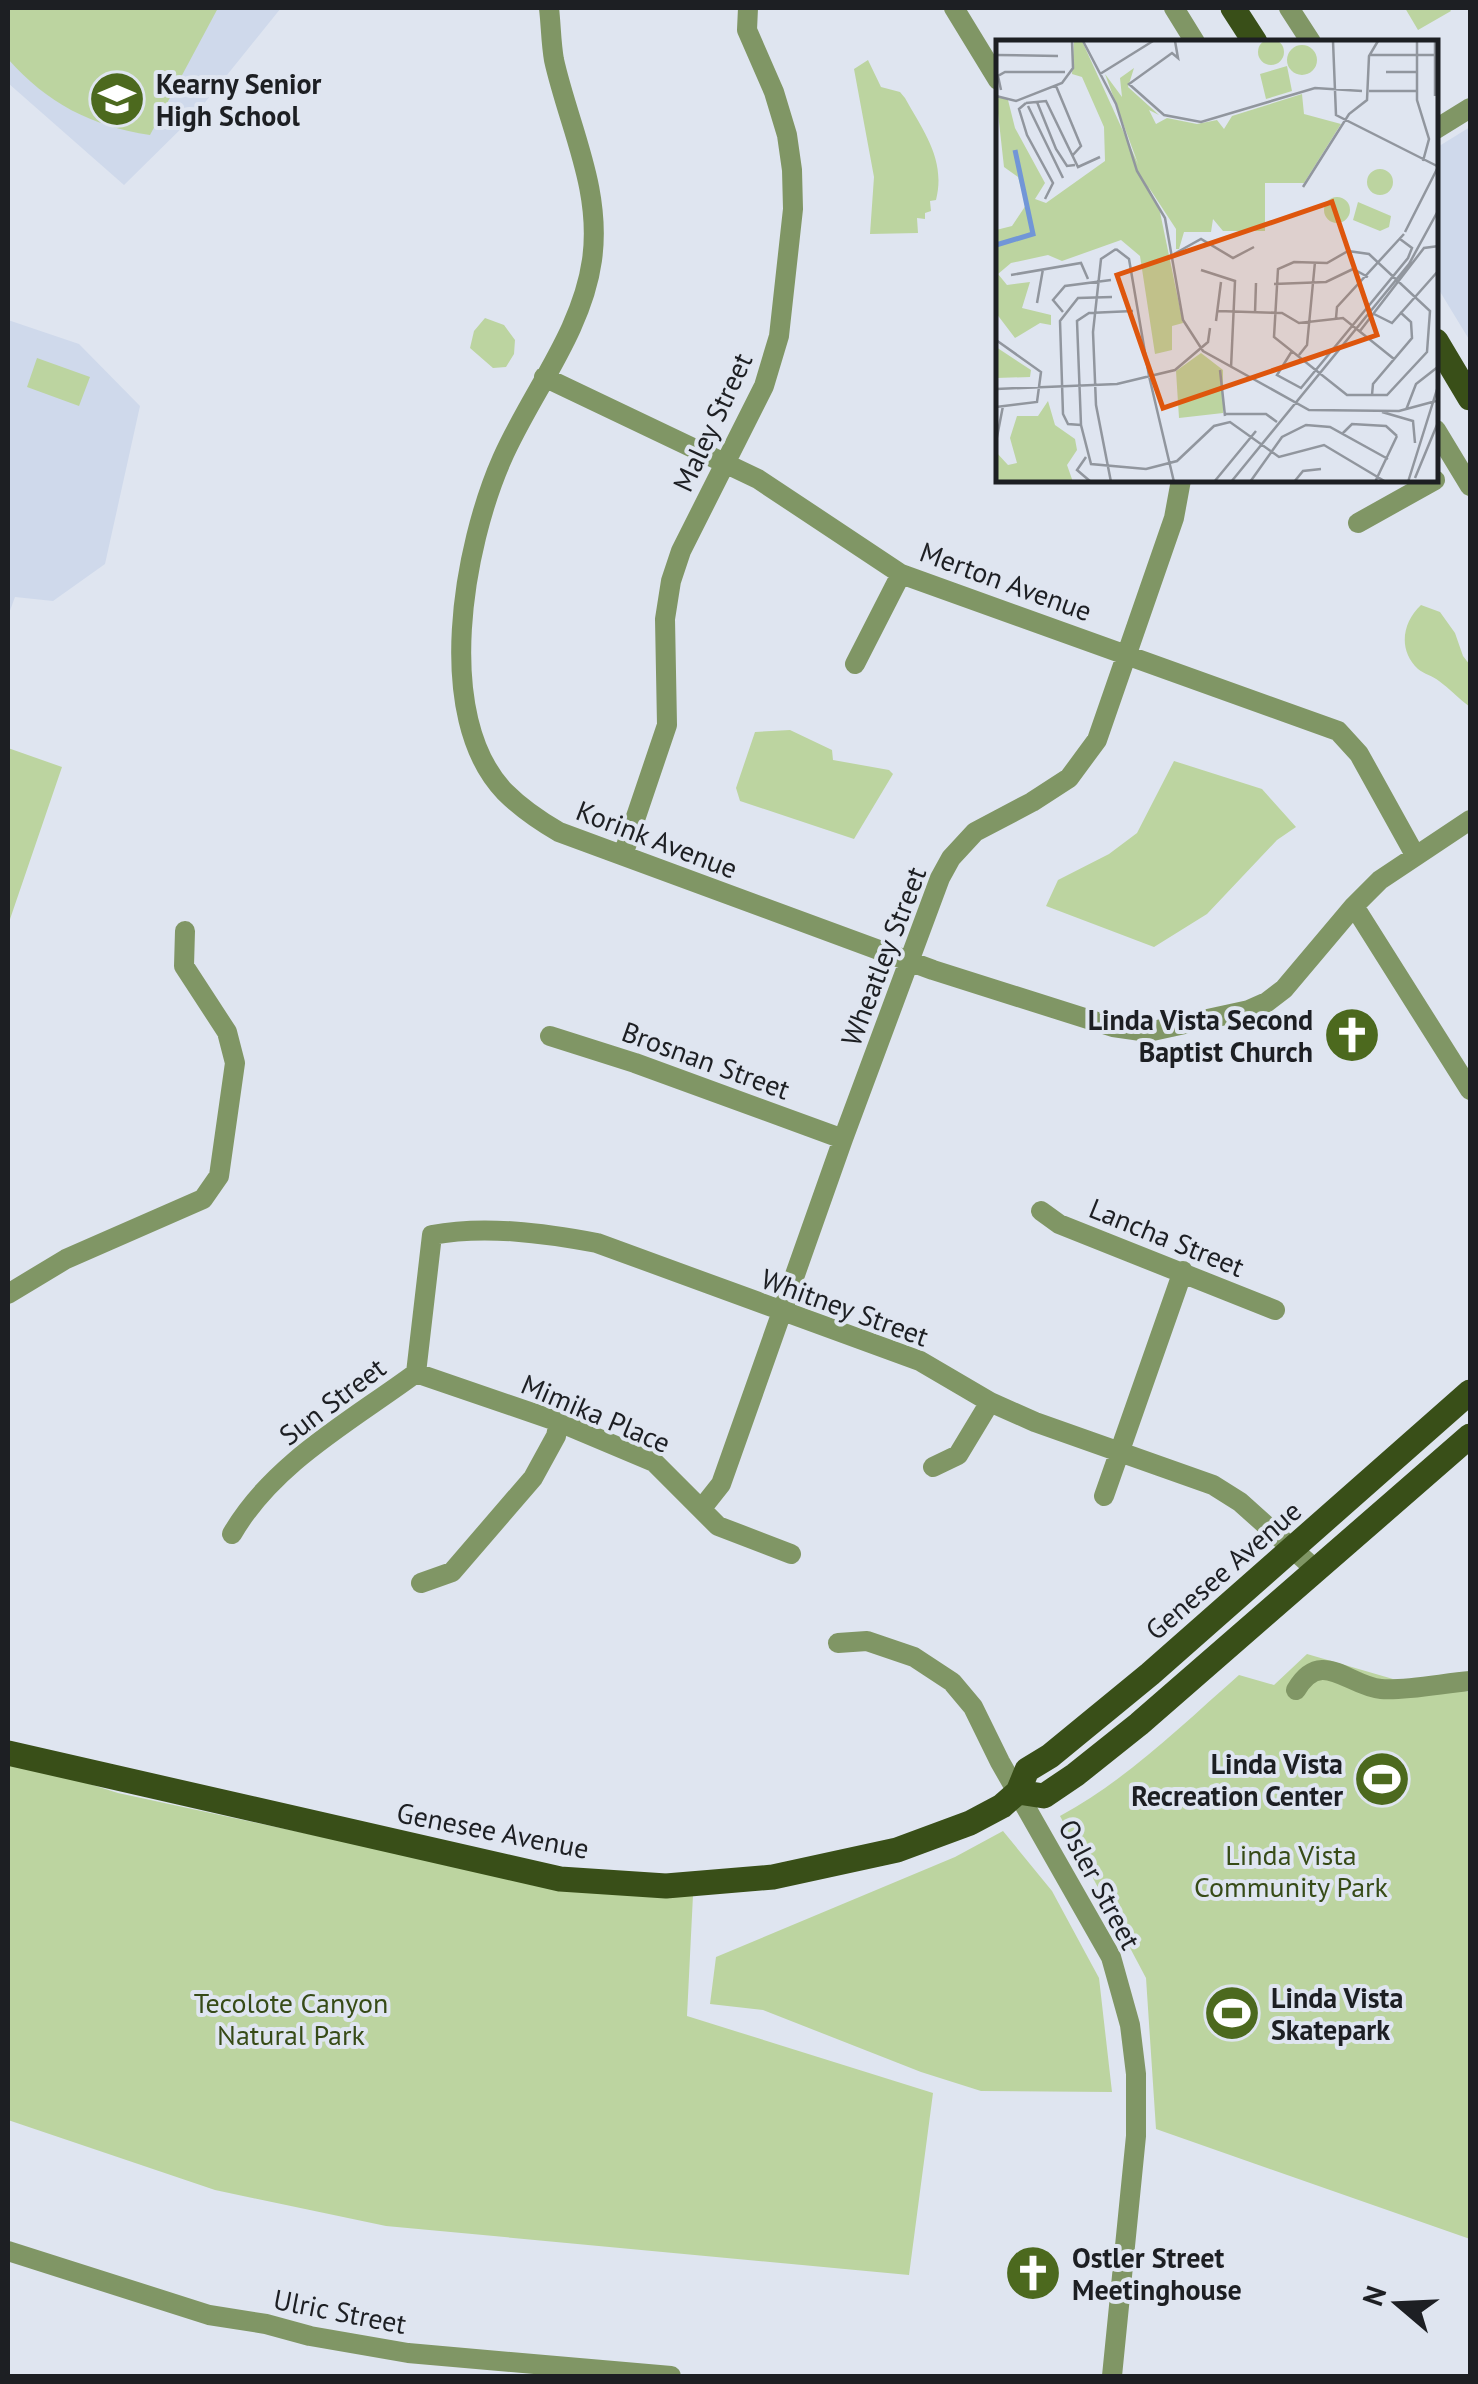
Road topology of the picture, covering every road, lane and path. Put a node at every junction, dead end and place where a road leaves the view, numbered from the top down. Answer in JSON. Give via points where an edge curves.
{"nodes":[{"id":1,"x":549,"y":8,"type":"edge"},
{"id":2,"x":748,"y":8,"type":"edge"},
{"id":3,"x":954,"y":8,"type":"edge"},
{"id":4,"x":1174,"y":8,"type":"edge"},
{"id":5,"x":1234,"y":8,"type":"edge"},
{"id":6,"x":1288,"y":8,"type":"edge"},
{"id":7,"x":1194,"y":40,"type":"edge"},
{"id":8,"x":1254,"y":40,"type":"edge"},
{"id":9,"x":1310,"y":40,"type":"edge"},
{"id":10,"x":996,"y":77,"type":"edge"},
{"id":11,"x":1470,"y":108,"type":"edge"},
{"id":12,"x":1438,"y":128,"type":"edge"},
{"id":13,"x":1438,"y":343,"type":"edge"},
{"id":14,"x":544,"y":377,"type":"junction"},
{"id":15,"x":1470,"y":398,"type":"edge"},
{"id":16,"x":1438,"y":433,"type":"edge"},
{"id":17,"x":726,"y":463,"type":"junction"},
{"id":18,"x":1459,"y":467,"type":"junction"},
{"id":19,"x":1438,"y":478,"type":"edge"},
{"id":20,"x":1181,"y":482,"type":"edge"},
{"id":21,"x":1431,"y":482,"type":"edge"},
{"id":22,"x":1470,"y":486,"type":"edge"},
{"id":23,"x":1358,"y":523,"type":"dead end"},
{"id":24,"x":902,"y":574,"type":"junction"},
{"id":25,"x":1127,"y":653,"type":"junction"},
{"id":26,"x":855,"y":664,"type":"dead end"},
{"id":27,"x":1470,"y":820,"type":"edge"},
{"id":28,"x":624,"y":854,"type":"junction"},
{"id":29,"x":1415,"y":854,"type":"junction"},
{"id":30,"x":1354,"y":906,"type":"junction"},
{"id":31,"x":185,"y":931,"type":"dead end"},
{"id":32,"x":908,"y":961,"type":"junction"},
{"id":33,"x":550,"y":1036,"type":"dead end"},
{"id":34,"x":1470,"y":1090,"type":"edge"},
{"id":35,"x":842,"y":1139,"type":"junction"},
{"id":36,"x":1041,"y":1211,"type":"dead end"},
{"id":37,"x":432,"y":1235,"type":"joint"},
{"id":38,"x":1183,"y":1271,"type":"junction"},
{"id":39,"x":8,"y":1294,"type":"edge"},
{"id":40,"x":1276,"y":1310,"type":"dead end"},
{"id":41,"x":782,"y":1313,"type":"junction"},
{"id":42,"x":416,"y":1372,"type":"junction"},
{"id":43,"x":1470,"y":1392,"type":"edge"},
{"id":44,"x":990,"y":1402,"type":"junction"},
{"id":45,"x":560,"y":1422,"type":"junction"},
{"id":46,"x":1470,"y":1436,"type":"edge"},
{"id":47,"x":1121,"y":1454,"type":"junction"},
{"id":48,"x":934,"y":1467,"type":"dead end"},
{"id":49,"x":1104,"y":1496,"type":"dead end"},
{"id":50,"x":702,"y":1508,"type":"junction"},
{"id":51,"x":232,"y":1534,"type":"dead end"},
{"id":52,"x":1292,"y":1550,"type":"junction"},
{"id":53,"x":791,"y":1554,"type":"dead end"},
{"id":54,"x":1314,"y":1570,"type":"junction"},
{"id":55,"x":420,"y":1584,"type":"dead end"},
{"id":56,"x":838,"y":1644,"type":"dead end"},
{"id":57,"x":1470,"y":1681,"type":"edge"},
{"id":58,"x":1296,"y":1690,"type":"dead end"},
{"id":59,"x":8,"y":1753,"type":"edge"},
{"id":60,"x":1018,"y":1792,"type":"junction"},
{"id":61,"x":8,"y":2251,"type":"edge"},
{"id":62,"x":408,"y":2353,"type":"junction"},
{"id":63,"x":404,"y":2376,"type":"edge"},
{"id":64,"x":671,"y":2376,"type":"edge"},
{"id":65,"x":1112,"y":2376,"type":"edge"}],
"edges":[{"from":1,"to":14,"type":"street","name":"Korink Avenue","via":[[554,58],[593,214],[592,260],[577,314]]},
{"from":2,"to":17,"type":"street","name":"Maley Street","via":[[747,30],[787,135],[793,209],[779,336],[764,386]]},
{"from":3,"to":10,"type":"street"},
{"from":4,"to":7,"type":"street"},
{"from":5,"to":8,"type":"main road"},
{"from":6,"to":9,"type":"street"},
{"from":11,"to":12,"type":"street"},
{"from":13,"to":15,"type":"main road"},
{"from":14,"to":17,"type":"street","name":"Merton Avenue"},
{"from":14,"to":28,"type":"street","name":"Korink Avenue","via":[[485,504],[468,578],[468,724],[503,790],[538,820]]},
{"from":16,"to":18,"type":"street"},
{"from":17,"to":24,"type":"street","name":"Merton Avenue"},
{"from":17,"to":28,"type":"street","name":"Maley Street","via":[[671,581],[667,726]]},
{"from":18,"to":19,"type":"street"},
{"from":18,"to":22,"type":"street"},
{"from":20,"to":25,"type":"street","name":"Wheatley Street"},
{"from":21,"to":23,"type":"street"},
{"from":24,"to":25,"type":"street","name":"Merton Avenue"},
{"from":24,"to":26,"type":"street"},
{"from":25,"to":29,"type":"street","name":"Merton Avenue","via":[[1338,731],[1359,754]]},
{"from":25,"to":32,"type":"street","name":"Wheatley Street","via":[[1097,740],[1069,778],[975,832],[952,858]]},
{"from":27,"to":29,"type":"street","name":"Korink Avenue"},
{"from":28,"to":32,"type":"street","name":"Korink Avenue"},
{"from":29,"to":30,"type":"street","name":"Korink Avenue"},
{"from":30,"to":32,"type":"street","name":"Korink Avenue","via":[[1267,1002],[1148,1032],[1113,1027]]},
{"from":30,"to":34,"type":"street"},
{"from":31,"to":39,"type":"street","via":[[184,966],[227,1032],[235,1063],[219,1176],[203,1199],[66,1259]]},
{"from":32,"to":35,"type":"street","name":"Wheatley Street"},
{"from":33,"to":35,"type":"street","name":"Brosnan Street"},
{"from":35,"to":41,"type":"street","name":"Wheatley Street"},
{"from":36,"to":38,"type":"street","name":"Lancha Street"},
{"from":37,"to":41,"type":"street","name":"Whitney Street","via":[[459,1230],[597,1243]]},
{"from":37,"to":42,"type":"street","name":"Sun Street"},
{"from":38,"to":40,"type":"street","name":"Lancha Street"},
{"from":38,"to":47,"type":"street"},
{"from":41,"to":44,"type":"street","name":"Whitney Street","via":[[920,1362]]},
{"from":41,"to":50,"type":"street","name":"Wheatley Street","via":[[722,1484]]},
{"from":42,"to":45,"type":"street","name":"Mimika Place"},
{"from":42,"to":51,"type":"street","name":"Sun Street","via":[[273,1478]]},
{"from":43,"to":52,"type":"main road","name":"Genesee Avenue"},
{"from":44,"to":47,"type":"street","name":"Whitney Street"},
{"from":44,"to":48,"type":"street","via":[[958,1455]]},
{"from":45,"to":50,"type":"street","name":"Mimika Place","via":[[654,1462]]},
{"from":45,"to":55,"type":"street","via":[[533,1478],[452,1572]]},
{"from":46,"to":54,"type":"main road","name":"Genesee Avenue"},
{"from":47,"to":49,"type":"street"},
{"from":47,"to":52,"type":"street","name":"Whitney Street","via":[[1213,1485]]},
{"from":50,"to":53,"type":"street","name":"Mimika Place","via":[[718,1526]]},
{"from":52,"to":54,"type":"street","name":"Whitney Street"},
{"from":52,"to":60,"type":"main road","name":"Genesee Avenue","via":[[1028,1770]]},
{"from":54,"to":60,"type":"main road","name":"Genesee Avenue","via":[[1075,1776],[1044,1796]]},
{"from":56,"to":60,"type":"street","name":"Osler Street","via":[[867,1641],[914,1657],[952,1682],[973,1707]]},
{"from":57,"to":58,"type":"street","via":[[1380,1689],[1330,1670],[1313,1671]]},
{"from":59,"to":60,"type":"main road","name":"Genesee Avenue","via":[[560,1879],[666,1886],[773,1877],[897,1850],[970,1823]]},
{"from":60,"to":65,"type":"street","name":"Osler Street","via":[[1111,1957],[1130,2025],[1136,2136]]},
{"from":61,"to":62,"type":"street","name":"Ulric Street","via":[[209,2315]]},
{"from":62,"to":63,"type":"street"},
{"from":62,"to":64,"type":"street","name":"Ulric Street"}]}
